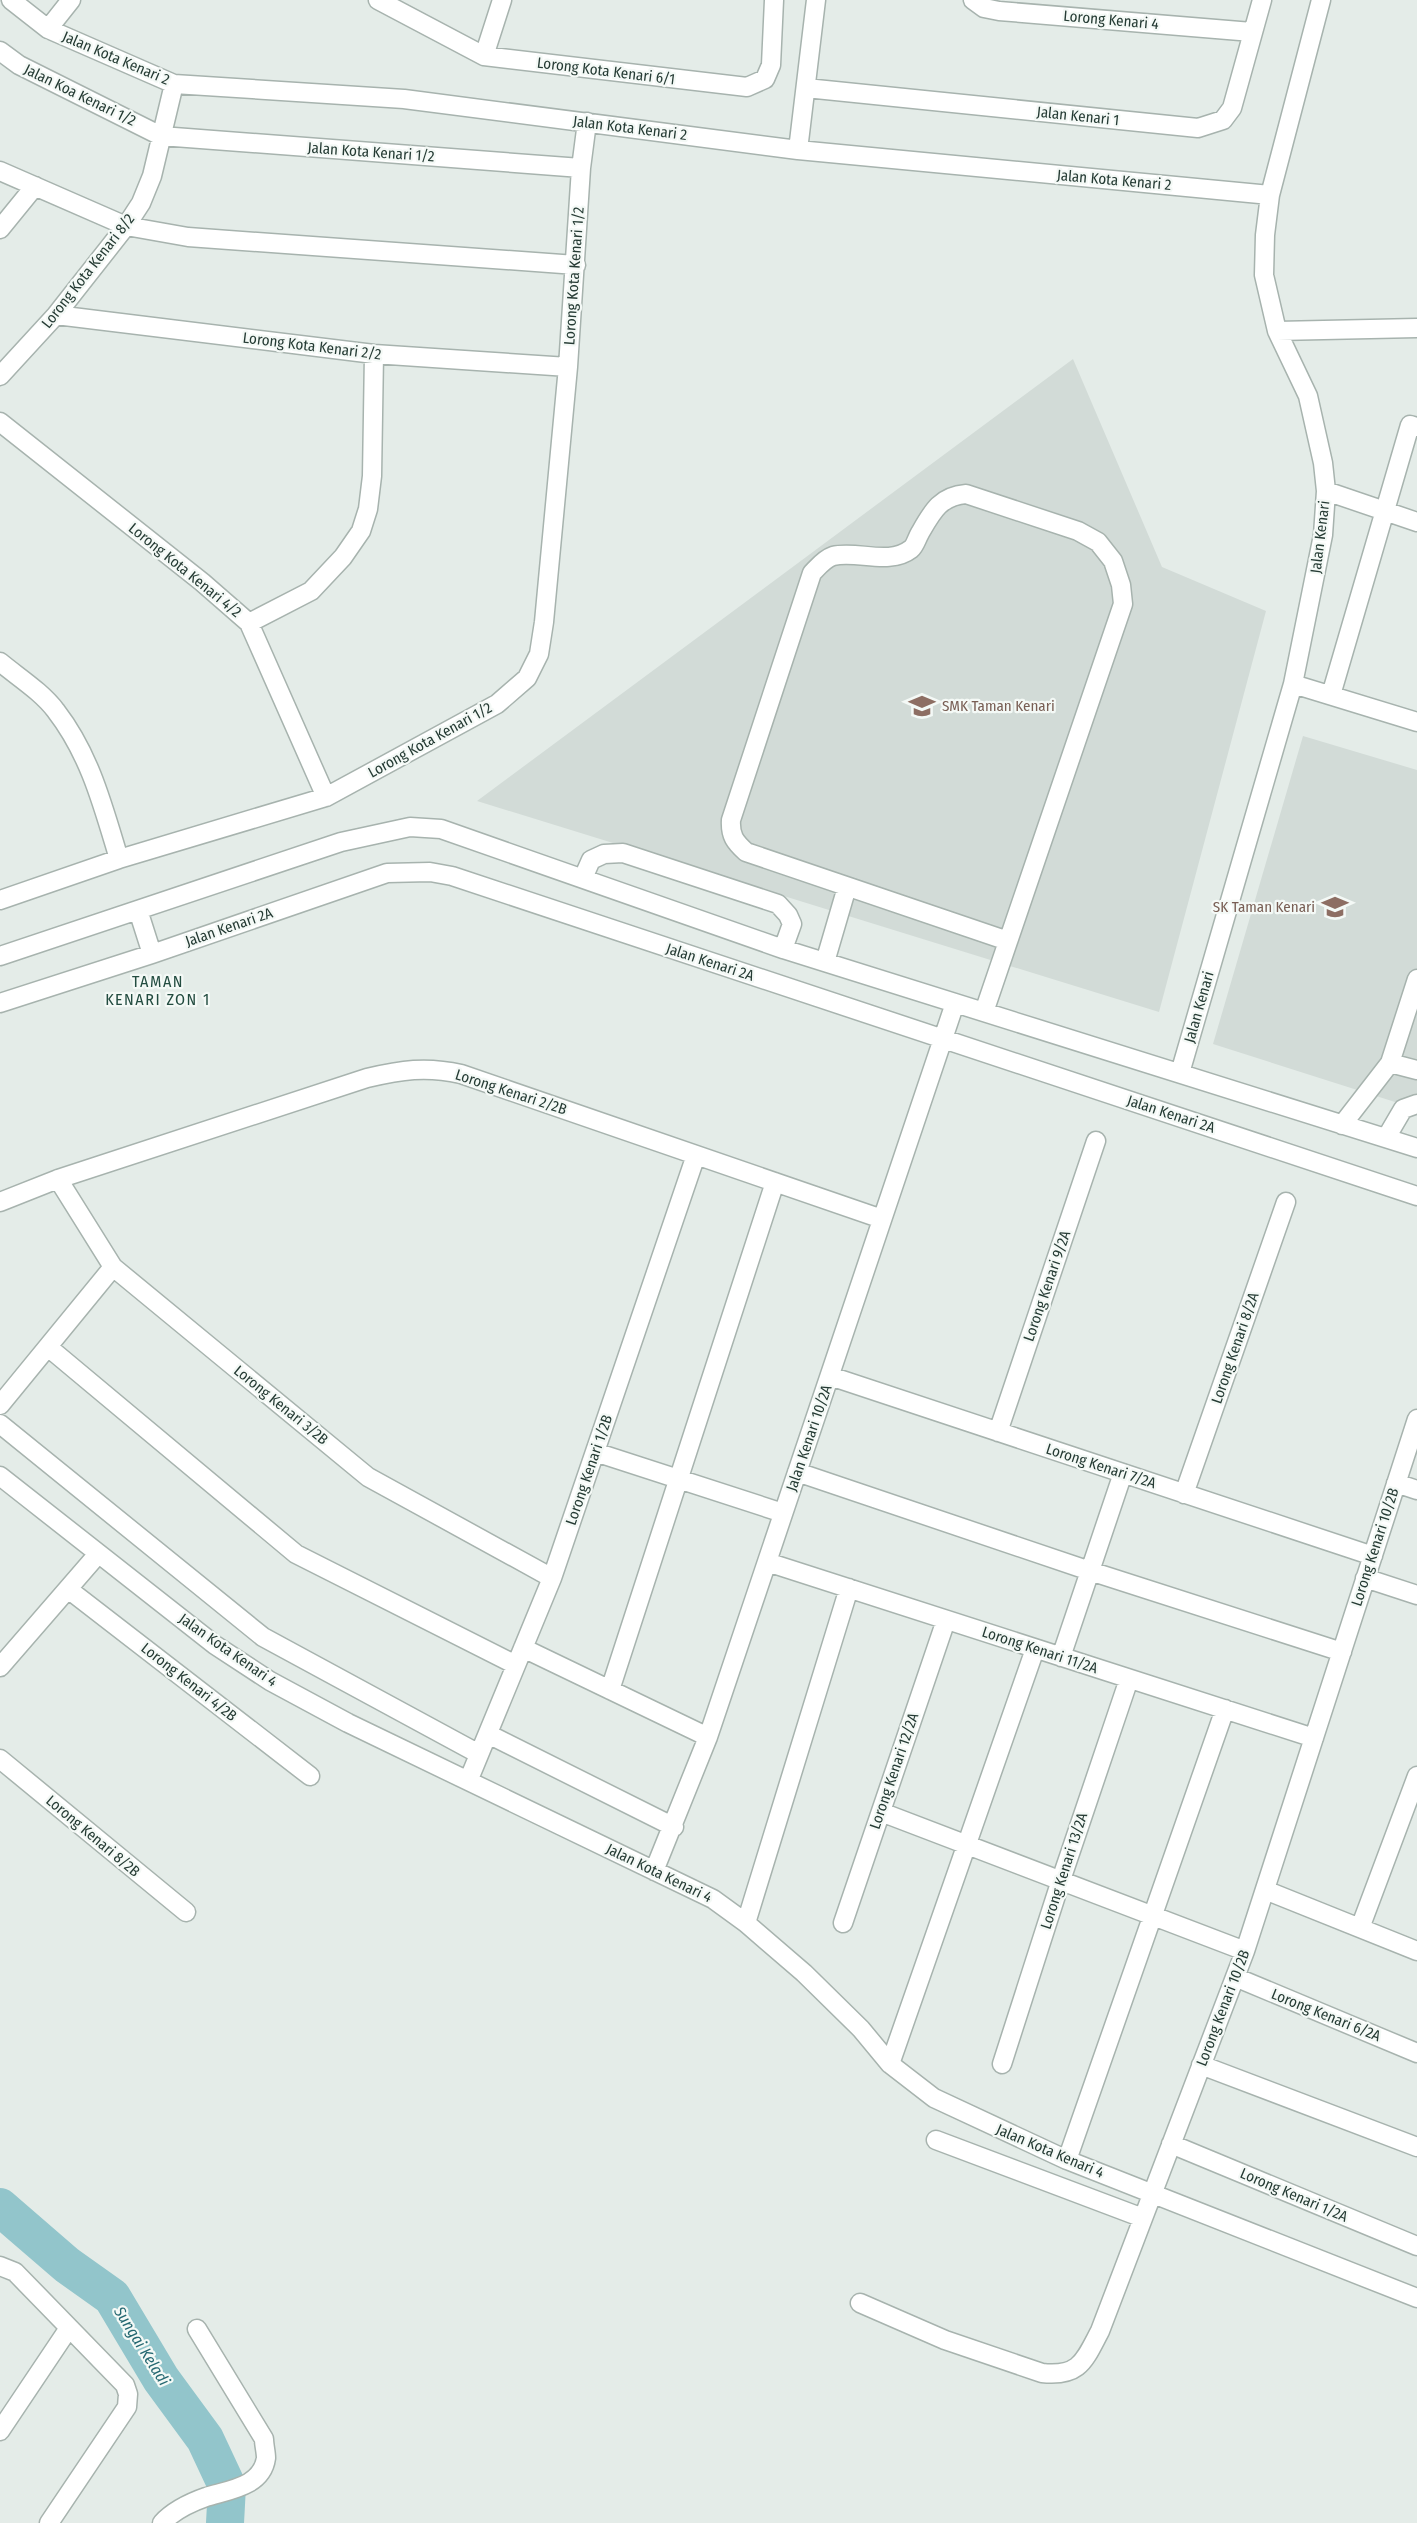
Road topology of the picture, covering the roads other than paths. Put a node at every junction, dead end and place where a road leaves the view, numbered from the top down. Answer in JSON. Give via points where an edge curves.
{"nodes":[{"id":1,"x":11,"y":0,"type":"edge"},
{"id":2,"x":71,"y":0,"type":"edge"},
{"id":3,"x":378,"y":0,"type":"edge"},
{"id":4,"x":502,"y":0,"type":"edge"},
{"id":5,"x":774,"y":0,"type":"edge"},
{"id":6,"x":816,"y":0,"type":"edge"},
{"id":7,"x":973,"y":0,"type":"edge"},
{"id":8,"x":1262,"y":0,"type":"edge"},
{"id":9,"x":1321,"y":0,"type":"edge"},
{"id":10,"x":48,"y":29,"type":"junction"},
{"id":11,"x":1252,"y":32,"type":"junction"},
{"id":12,"x":0,"y":51,"type":"edge"},
{"id":13,"x":484,"y":56,"type":"junction"},
{"id":14,"x":174,"y":84,"type":"junction"},
{"id":15,"x":806,"y":88,"type":"junction"},
{"id":16,"x":587,"y":122,"type":"junction"},
{"id":17,"x":161,"y":136,"type":"junction"},
{"id":18,"x":798,"y":150,"type":"junction"},
{"id":19,"x":581,"y":168,"type":"junction"},
{"id":20,"x":0,"y":171,"type":"edge"},
{"id":21,"x":35,"y":186,"type":"junction"},
{"id":22,"x":1270,"y":195,"type":"junction"},
{"id":23,"x":126,"y":226,"type":"junction"},
{"id":24,"x":0,"y":229,"type":"edge"},
{"id":25,"x":576,"y":265,"type":"junction"},
{"id":26,"x":56,"y":315,"type":"junction"},
{"id":27,"x":1417,"y":328,"type":"edge"},
{"id":28,"x":1277,"y":332,"type":"junction"},
{"id":29,"x":374,"y":354,"type":"junction"},
{"id":30,"x":4,"y":364,"type":"edge"},
{"id":31,"x":568,"y":367,"type":"junction"},
{"id":32,"x":0,"y":422,"type":"edge"},
{"id":33,"x":1417,"y":427,"type":"edge"},
{"id":34,"x":1326,"y":491,"type":"junction"},
{"id":35,"x":1385,"y":511,"type":"junction"},
{"id":36,"x":1417,"y":522,"type":"edge"},
{"id":37,"x":249,"y":623,"type":"junction"},
{"id":38,"x":0,"y":662,"type":"edge"},
{"id":39,"x":1293,"y":684,"type":"junction"},
{"id":40,"x":1331,"y":695,"type":"junction"},
{"id":41,"x":1417,"y":722,"type":"edge"},
{"id":42,"x":326,"y":797,"type":"junction"},
{"id":43,"x":119,"y":859,"type":"junction"},
{"id":44,"x":583,"y":878,"type":"junction"},
{"id":45,"x":848,"y":887,"type":"junction"},
{"id":46,"x":0,"y":900,"type":"edge"},
{"id":47,"x":138,"y":910,"type":"junction"},
{"id":48,"x":1008,"y":941,"type":"junction"},
{"id":49,"x":783,"y":949,"type":"junction"},
{"id":50,"x":152,"y":954,"type":"junction"},
{"id":51,"x":0,"y":956,"type":"edge"},
{"id":52,"x":825,"y":962,"type":"junction"},
{"id":53,"x":1417,"y":979,"type":"edge"},
{"id":54,"x":0,"y":1003,"type":"edge"},
{"id":55,"x":955,"y":1003,"type":"junction"},
{"id":56,"x":984,"y":1012,"type":"junction"},
{"id":57,"x":943,"y":1039,"type":"junction"},
{"id":58,"x":1390,"y":1063,"type":"junction"},
{"id":59,"x":1417,"y":1070,"type":"edge"},
{"id":60,"x":1180,"y":1073,"type":"junction"},
{"id":61,"x":1417,"y":1104,"type":"edge"},
{"id":62,"x":1341,"y":1125,"type":"junction"},
{"id":63,"x":1386,"y":1138,"type":"junction"},
{"id":64,"x":1096,"y":1141,"type":"dead end"},
{"id":65,"x":1417,"y":1148,"type":"edge"},
{"id":66,"x":696,"y":1155,"type":"junction"},
{"id":67,"x":58,"y":1179,"type":"junction"},
{"id":68,"x":775,"y":1182,"type":"junction"},
{"id":69,"x":1417,"y":1196,"type":"edge"},
{"id":70,"x":0,"y":1202,"type":"edge"},
{"id":71,"x":1286,"y":1202,"type":"dead end"},
{"id":72,"x":882,"y":1219,"type":"junction"},
{"id":73,"x":113,"y":1267,"type":"junction"},
{"id":74,"x":48,"y":1347,"type":"junction"},
{"id":75,"x":830,"y":1376,"type":"junction"},
{"id":76,"x":0,"y":1406,"type":"edge"},
{"id":77,"x":1417,"y":1419,"type":"edge"},
{"id":78,"x":0,"y":1424,"type":"edge"},
{"id":79,"x":998,"y":1432,"type":"junction"},
{"id":80,"x":595,"y":1452,"type":"junction"},
{"id":81,"x":797,"y":1472,"type":"junction"},
{"id":82,"x":1123,"y":1473,"type":"junction"},
{"id":83,"x":0,"y":1476,"type":"edge"},
{"id":84,"x":678,"y":1479,"type":"junction"},
{"id":85,"x":1396,"y":1483,"type":"junction"},
{"id":86,"x":1417,"y":1490,"type":"edge"},
{"id":87,"x":1184,"y":1494,"type":"junction"},
{"id":88,"x":783,"y":1513,"type":"junction"},
{"id":89,"x":98,"y":1554,"type":"junction"},
{"id":90,"x":1372,"y":1556,"type":"junction"},
{"id":91,"x":767,"y":1562,"type":"junction"},
{"id":92,"x":1090,"y":1571,"type":"junction"},
{"id":93,"x":552,"y":1578,"type":"junction"},
{"id":94,"x":1365,"y":1578,"type":"junction"},
{"id":95,"x":849,"y":1588,"type":"junction"},
{"id":96,"x":68,"y":1589,"type":"junction"},
{"id":97,"x":1417,"y":1595,"type":"edge"},
{"id":98,"x":946,"y":1620,"type":"junction"},
{"id":99,"x":523,"y":1648,"type":"junction"},
{"id":100,"x":1035,"y":1649,"type":"junction"},
{"id":101,"x":1341,"y":1652,"type":"junction"},
{"id":102,"x":1061,"y":1657,"type":"junction"},
{"id":103,"x":516,"y":1665,"type":"junction"},
{"id":104,"x":0,"y":1667,"type":"edge"},
{"id":105,"x":1129,"y":1679,"type":"junction"},
{"id":106,"x":609,"y":1690,"type":"junction"},
{"id":107,"x":1225,"y":1709,"type":"junction"},
{"id":108,"x":488,"y":1734,"type":"junction"},
{"id":109,"x":708,"y":1737,"type":"junction"},
{"id":110,"x":1314,"y":1738,"type":"junction"},
{"id":111,"x":479,"y":1754,"type":"junction"},
{"id":112,"x":0,"y":1759,"type":"edge"},
{"id":113,"x":310,"y":1776,"type":"dead end"},
{"id":114,"x":1417,"y":1776,"type":"edge"},
{"id":115,"x":469,"y":1779,"type":"junction"},
{"id":116,"x":880,"y":1812,"type":"junction"},
{"id":117,"x":674,"y":1827,"type":"junction"},
{"id":118,"x":966,"y":1845,"type":"junction"},
{"id":119,"x":654,"y":1871,"type":"junction"},
{"id":120,"x":1061,"y":1880,"type":"junction"},
{"id":121,"x":1264,"y":1890,"type":"junction"},
{"id":122,"x":186,"y":1912,"type":"dead end"},
{"id":123,"x":1153,"y":1916,"type":"junction"},
{"id":124,"x":746,"y":1923,"type":"junction"},
{"id":125,"x":843,"y":1923,"type":"dead end"},
{"id":126,"x":1360,"y":1928,"type":"junction"},
{"id":127,"x":1245,"y":1951,"type":"junction"},
{"id":128,"x":1417,"y":1951,"type":"edge"},
{"id":129,"x":1234,"y":1977,"type":"junction"},
{"id":130,"x":1416,"y":2051,"type":"edge"},
{"id":131,"x":890,"y":2064,"type":"junction"},
{"id":132,"x":1002,"y":2064,"type":"dead end"},
{"id":133,"x":1202,"y":2065,"type":"junction"},
{"id":134,"x":936,"y":2140,"type":"dead end"},
{"id":135,"x":1172,"y":2144,"type":"junction"},
{"id":136,"x":1417,"y":2147,"type":"edge"},
{"id":137,"x":1067,"y":2160,"type":"junction"},
{"id":138,"x":1153,"y":2192,"type":"junction"},
{"id":139,"x":1143,"y":2218,"type":"junction"},
{"id":140,"x":1417,"y":2246,"type":"edge"},
{"id":141,"x":0,"y":2266,"type":"edge"},
{"id":142,"x":1417,"y":2298,"type":"edge"},
{"id":143,"x":860,"y":2303,"type":"dead end"},
{"id":144,"x":69,"y":2328,"type":"junction"},
{"id":145,"x":197,"y":2329,"type":"dead end"},
{"id":146,"x":0,"y":2431,"type":"edge"},
{"id":147,"x":49,"y":2523,"type":"edge"},
{"id":148,"x":162,"y":2523,"type":"edge"}],
"edges":[{"from":1,"to":10,"type":"street","name":"Jalan Kota Kenari 2"},
{"from":2,"to":10,"type":"street"},
{"from":3,"to":13,"type":"street","name":"Lorong Kota Kenari 6/1"},
{"from":4,"to":13,"type":"street"},
{"from":5,"to":13,"type":"street","name":"Lorong Kota Kenari 6/1","via":[[771,64],[765,79],[747,87]]},
{"from":6,"to":15,"type":"street"},
{"from":7,"to":11,"type":"street","name":"Lorong Kenari 4","via":[[984,8],[999,11]]},
{"from":8,"to":11,"type":"street","name":"Jalan Kenari 1"},
{"from":9,"to":22,"type":"street","name":"Jalan Kenari"},
{"from":10,"to":14,"type":"street","name":"Jalan Kota Kenari 2"},
{"from":11,"to":15,"type":"street","name":"Jalan Kenari 1","via":[[1232,108],[1223,120],[1198,128]]},
{"from":12,"to":17,"type":"street","name":"Jalan Koa Kenari 1/2","via":[[19,65]]},
{"from":14,"to":16,"type":"street","name":"Jalan Kota Kenari 2","via":[[404,99]]},
{"from":14,"to":17,"type":"street","name":"Lorong Kota Kenari 8/2"},
{"from":15,"to":18,"type":"street"},
{"from":16,"to":18,"type":"street","name":"Jalan Kota Kenari 2"},
{"from":16,"to":19,"type":"street","name":"Lorong Kota Kenari 1/2"},
{"from":17,"to":19,"type":"street","name":"Jalan Kota Kenari 1/2"},
{"from":17,"to":23,"type":"street","name":"Lorong Kota Kenari 8/2","via":[[152,176]]},
{"from":18,"to":22,"type":"street","name":"Jalan Kota Kenari 2"},
{"from":19,"to":25,"type":"street","name":"Lorong Kota Kenari 1/2"},
{"from":20,"to":21,"type":"street"},
{"from":21,"to":23,"type":"street"},
{"from":21,"to":24,"type":"street"},
{"from":22,"to":28,"type":"street","name":"Jalan Kenari","via":[[1264,275]]},
{"from":23,"to":25,"type":"street","via":[[188,237]]},
{"from":23,"to":26,"type":"street","name":"Lorong Kota Kenari 8/2"},
{"from":25,"to":31,"type":"street","name":"Lorong Kota Kenari 1/2"},
{"from":26,"to":29,"type":"street","name":"Lorong Kota Kenari 2/2"},
{"from":26,"to":30,"type":"street","name":"Lorong Kota Kenari 8/2"},
{"from":27,"to":28,"type":"street"},
{"from":28,"to":34,"type":"street","name":"Jalan Kenari","via":[[1308,396]]},
{"from":29,"to":31,"type":"street","name":"Lorong Kota Kenari 2/2"},
{"from":29,"to":37,"type":"street","via":[[372,476],[361,531],[311,591]]},
{"from":31,"to":42,"type":"street","name":"Lorong Kota Kenari 1/2","via":[[544,622],[539,654],[527,678],[497,704]]},
{"from":32,"to":37,"type":"street","name":"Lorong Kota Kenari 4/2"},
{"from":33,"to":35,"type":"street","via":[[1410,425]]},
{"from":34,"to":35,"type":"street"},
{"from":34,"to":39,"type":"street","name":"Jalan Kenari","via":[[1323,535]]},
{"from":35,"to":36,"type":"street"},
{"from":35,"to":40,"type":"street"},
{"from":37,"to":42,"type":"street","name":"Lorong Kota Kenari 4/2"},
{"from":38,"to":43,"type":"street","via":[[55,709],[79,744],[93,773]]},
{"from":39,"to":40,"type":"street"},
{"from":39,"to":60,"type":"street","name":"Jalan Kenari"},
{"from":40,"to":41,"type":"street"},
{"from":42,"to":43,"type":"street","name":"Lorong Kota Kenari 1/2"},
{"from":43,"to":46,"type":"street","name":"Lorong Kota Kenari 1/2"},
{"from":44,"to":47,"type":"street","via":[[441,829],[410,827],[341,842]]},
{"from":44,"to":49,"type":"street"},
{"from":44,"to":49,"type":"street","via":[[591,860],[604,854],[623,853],[778,904],[792,924]]},
{"from":45,"to":48,"type":"street"},
{"from":45,"to":48,"type":"street","via":[[746,852],[730,831],[812,573],[834,556],[879,557],[912,548],[933,512],[950,496],[966,494],[1078,531],[1098,542],[1113,561],[1123,604]]},
{"from":45,"to":52,"type":"street"},
{"from":47,"to":50,"type":"street"},
{"from":47,"to":51,"type":"street"},
{"from":48,"to":56,"type":"street"},
{"from":49,"to":52,"type":"street"},
{"from":50,"to":54,"type":"street","name":"Jalan Kenari 2A"},
{"from":50,"to":57,"type":"street","name":"Jalan Kenari 2A","via":[[387,873],[430,872],[452,876]]},
{"from":52,"to":55,"type":"street"},
{"from":53,"to":58,"type":"street"},
{"from":55,"to":56,"type":"street"},
{"from":55,"to":57,"type":"street","name":"Jalan Kenari 10/2A"},
{"from":56,"to":60,"type":"street"},
{"from":57,"to":69,"type":"street","name":"Jalan Kenari 2A"},
{"from":57,"to":72,"type":"street","name":"Jalan Kenari 10/2A"},
{"from":58,"to":59,"type":"street"},
{"from":58,"to":62,"type":"street"},
{"from":60,"to":62,"type":"street"},
{"from":61,"to":63,"type":"street","via":[[1403,1109]]},
{"from":62,"to":63,"type":"street"},
{"from":63,"to":65,"type":"street"},
{"from":64,"to":79,"type":"street","name":"Lorong Kenari 9/2A"},
{"from":66,"to":67,"type":"street","name":"Lorong Kenari 2/2B","via":[[461,1074],[407,1069],[367,1078]]},
{"from":66,"to":68,"type":"street","name":"Lorong Kenari 2/2B"},
{"from":66,"to":80,"type":"street","name":"Lorong Kenari 1/2B"},
{"from":67,"to":70,"type":"street","name":"Lorong Kenari 2/2B"},
{"from":67,"to":73,"type":"street","name":"Lorong Kenari 3/2B"},
{"from":68,"to":72,"type":"street","name":"Lorong Kenari 2/2B"},
{"from":68,"to":84,"type":"street"},
{"from":71,"to":87,"type":"street","name":"Lorong Kenari 8/2A"},
{"from":72,"to":75,"type":"street","name":"Jalan Kenari 10/2A"},
{"from":73,"to":74,"type":"street"},
{"from":73,"to":93,"type":"street","name":"Lorong Kenari 3/2B","via":[[368,1477]]},
{"from":74,"to":76,"type":"street"},
{"from":74,"to":103,"type":"street","via":[[296,1554]]},
{"from":75,"to":79,"type":"street","name":"Lorong Kenari 7/2A"},
{"from":75,"to":81,"type":"street","name":"Jalan Kenari 10/2A"},
{"from":77,"to":85,"type":"street","name":"Lorong Kenari 10/2B"},
{"from":78,"to":111,"type":"street","via":[[263,1637]]},
{"from":79,"to":82,"type":"street","name":"Lorong Kenari 7/2A"},
{"from":80,"to":84,"type":"street"},
{"from":80,"to":93,"type":"street","name":"Lorong Kenari 1/2B"},
{"from":81,"to":88,"type":"street","name":"Jalan Kenari 10/2A"},
{"from":81,"to":92,"type":"street"},
{"from":82,"to":87,"type":"street","name":"Lorong Kenari 7/2A"},
{"from":82,"to":92,"type":"street"},
{"from":83,"to":89,"type":"street","name":"Jalan Kota Kenari 4"},
{"from":84,"to":88,"type":"street"},
{"from":84,"to":106,"type":"street"},
{"from":85,"to":86,"type":"street"},
{"from":85,"to":90,"type":"street","name":"Lorong Kenari 10/2B"},
{"from":87,"to":90,"type":"street","name":"Lorong Kenari 7/2A"},
{"from":88,"to":91,"type":"street","name":"Jalan Kenari 10/2A"},
{"from":89,"to":96,"type":"street"},
{"from":89,"to":115,"type":"street","name":"Jalan Kota Kenari 4","via":[[215,1645],[270,1681],[348,1723]]},
{"from":90,"to":94,"type":"street","name":"Lorong Kenari 10/2B"},
{"from":91,"to":95,"type":"street","name":"Lorong Kenari 11/2A"},
{"from":91,"to":109,"type":"street","name":"Jalan Kenari 10/2A"},
{"from":92,"to":101,"type":"street"},
{"from":92,"to":102,"type":"street"},
{"from":93,"to":99,"type":"street","name":"Lorong Kenari 1/2B"},
{"from":94,"to":97,"type":"street"},
{"from":94,"to":101,"type":"street","name":"Lorong Kenari 10/2B"},
{"from":95,"to":98,"type":"street","name":"Lorong Kenari 11/2A"},
{"from":95,"to":124,"type":"street"},
{"from":96,"to":104,"type":"street"},
{"from":96,"to":113,"type":"street","name":"Lorong Kenari 4/2B"},
{"from":98,"to":100,"type":"street","name":"Lorong Kenari 11/2A"},
{"from":98,"to":116,"type":"street","name":"Lorong Kenari 12/2A"},
{"from":99,"to":103,"type":"street","name":"Lorong Kenari 1/2B"},
{"from":99,"to":106,"type":"street"},
{"from":100,"to":102,"type":"street","name":"Lorong Kenari 11/2A"},
{"from":100,"to":118,"type":"street"},
{"from":101,"to":110,"type":"street","name":"Lorong Kenari 10/2B"},
{"from":102,"to":105,"type":"street","name":"Lorong Kenari 11/2A"},
{"from":103,"to":108,"type":"street","name":"Lorong Kenari 1/2B"},
{"from":105,"to":107,"type":"street","name":"Lorong Kenari 11/2A"},
{"from":105,"to":120,"type":"street","name":"Lorong Kenari 13/2A"},
{"from":106,"to":109,"type":"street"},
{"from":107,"to":110,"type":"street","name":"Lorong Kenari 11/2A"},
{"from":107,"to":123,"type":"street"},
{"from":108,"to":111,"type":"street","name":"Lorong Kenari 1/2B"},
{"from":108,"to":117,"type":"street"},
{"from":109,"to":117,"type":"street","name":"Jalan Kenari 10/2A"},
{"from":110,"to":121,"type":"street","name":"Lorong Kenari 10/2B"},
{"from":111,"to":115,"type":"street","name":"Lorong Kenari 1/2B"},
{"from":112,"to":122,"type":"street","name":"Lorong Kenari 8/2B"},
{"from":114,"to":126,"type":"street"},
{"from":115,"to":119,"type":"street","name":"Jalan Kota Kenari 4"},
{"from":116,"to":118,"type":"street"},
{"from":116,"to":125,"type":"street","name":"Lorong Kenari 12/2A"},
{"from":117,"to":119,"type":"street","name":"Jalan Kenari 10/2A"},
{"from":118,"to":120,"type":"street"},
{"from":118,"to":131,"type":"street"},
{"from":119,"to":124,"type":"street","name":"Jalan Kota Kenari 4","via":[[713,1899]]},
{"from":120,"to":123,"type":"street"},
{"from":120,"to":132,"type":"street","name":"Lorong Kenari 13/2A"},
{"from":121,"to":126,"type":"street"},
{"from":121,"to":127,"type":"street","name":"Lorong Kenari 10/2B"},
{"from":123,"to":127,"type":"street"},
{"from":123,"to":137,"type":"street"},
{"from":124,"to":131,"type":"street","name":"Jalan Kota Kenari 4","via":[[812,1981]]},
{"from":126,"to":128,"type":"street"},
{"from":127,"to":129,"type":"street","name":"Lorong Kenari 10/2B"},
{"from":129,"to":130,"type":"street","name":"Lorong Kenari 6/2A"},
{"from":129,"to":133,"type":"street","name":"Lorong Kenari 10/2B"},
{"from":131,"to":137,"type":"street","name":"Jalan Kota Kenari 4","via":[[934,2098]]},
{"from":133,"to":135,"type":"street","name":"Lorong Kenari 10/2B"},
{"from":133,"to":136,"type":"street"},
{"from":134,"to":139,"type":"street"},
{"from":135,"to":138,"type":"street","name":"Lorong Kenari 10/2B"},
{"from":135,"to":140,"type":"street","name":"Lorong Kenari 1/2A"},
{"from":137,"to":138,"type":"street","name":"Jalan Kota Kenari 4"},
{"from":138,"to":139,"type":"street","name":"Lorong Kenari 10/2B"},
{"from":138,"to":142,"type":"street","name":"Jalan Kota Kenari 4"},
{"from":139,"to":143,"type":"street","name":"Lorong Kenari 10/2B","via":[[1100,2331],[1071,2372],[1042,2373],[945,2340]]},
{"from":141,"to":144,"type":"street","via":[[15,2272]]},
{"from":144,"to":146,"type":"street"},
{"from":144,"to":147,"type":"street","via":[[125,2385],[129,2400]]},
{"from":145,"to":148,"type":"street","via":[[264,2439],[266,2458],[259,2474],[243,2487],[174,2511]]}]}
